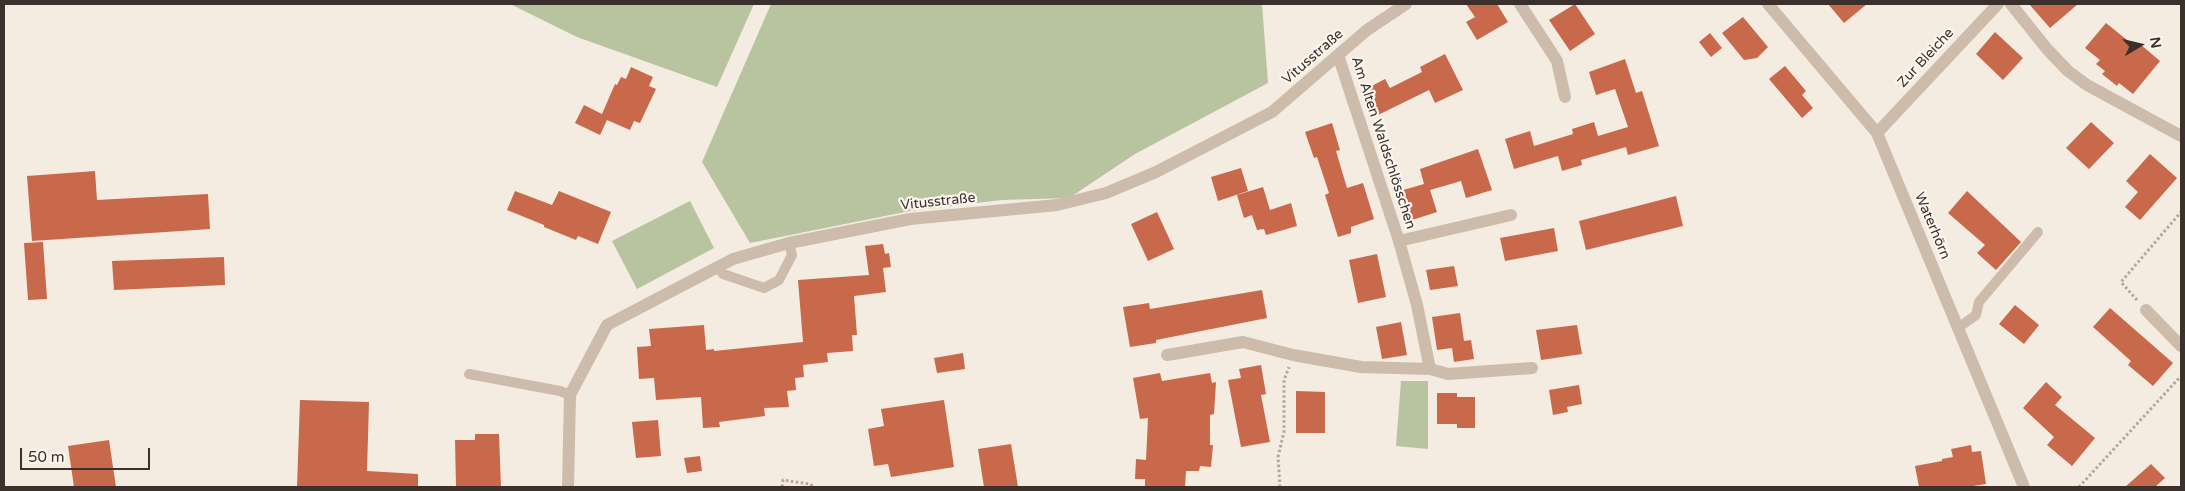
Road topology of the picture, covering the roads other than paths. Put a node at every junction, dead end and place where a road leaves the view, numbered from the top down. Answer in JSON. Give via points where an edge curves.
{"nodes":[{"id":1,"x":1406,"y":4,"type":"edge"},
{"id":2,"x":1520,"y":4,"type":"edge"},
{"id":3,"x":1768,"y":4,"type":"edge"},
{"id":4,"x":1998,"y":4,"type":"edge"},
{"id":5,"x":2011,"y":4,"type":"edge"},
{"id":6,"x":1338,"y":55,"type":"junction"},
{"id":7,"x":1565,"y":96,"type":"dead end"},
{"id":8,"x":1877,"y":133,"type":"junction"},
{"id":9,"x":2181,"y":136,"type":"edge"},
{"id":10,"x":1511,"y":215,"type":"dead end"},
{"id":11,"x":2038,"y":232,"type":"dead end"},
{"id":12,"x":1399,"y":241,"type":"junction"},
{"id":13,"x":789,"y":243,"type":"junction"},
{"id":14,"x":717,"y":267,"type":"junction"},
{"id":15,"x":2146,"y":310,"type":"road end"},
{"id":16,"x":1958,"y":328,"type":"junction"},
{"id":17,"x":2181,"y":346,"type":"edge"},
{"id":18,"x":1167,"y":355,"type":"dead end"},
{"id":19,"x":1532,"y":368,"type":"dead end"},
{"id":20,"x":1430,"y":369,"type":"junction"},
{"id":21,"x":469,"y":374,"type":"dead end"},
{"id":22,"x":570,"y":395,"type":"junction"},
{"id":23,"x":568,"y":487,"type":"edge"},
{"id":24,"x":2024,"y":487,"type":"edge"}],
"edges":[{"from":1,"to":6,"type":"street","name":"Vitusstraße","via":[[1367,30]]},
{"from":2,"to":7,"type":"street","via":[[1557,61]]},
{"from":3,"to":8,"type":"street","name":"Waterhörn"},
{"from":4,"to":8,"type":"street","name":"Zur Bleiche"},
{"from":5,"to":9,"type":"street","via":[[2068,71],[2087,85]]},
{"from":6,"to":12,"type":"street","name":"Am Alten Waldschlösschen"},
{"from":6,"to":13,"type":"street","name":"Vitusstraße","via":[[1272,112],[1156,172],[1106,193],[1057,205],[910,220]]},
{"from":8,"to":16,"type":"street","name":"Waterhörn"},
{"from":10,"to":12,"type":"street","name":"Am Alten Waldschlösschen"},
{"from":11,"to":16,"type":"lane","via":[[1979,302],[1976,315]]},
{"from":12,"to":20,"type":"street","name":"Am Alten Waldschlösschen"},
{"from":13,"to":14,"type":"street","name":"Vitusstraße","via":[[733,258]]},
{"from":13,"to":14,"type":"lane","via":[[792,254],[779,280],[764,288],[723,274]]},
{"from":14,"to":22,"type":"street","name":"Vitusstraße","via":[[607,325]]},
{"from":15,"to":17,"type":"street"},
{"from":16,"to":24,"type":"street","name":"Waterhörn"},
{"from":18,"to":20,"type":"street","via":[[1243,342],[1361,367]]},
{"from":19,"to":20,"type":"street","via":[[1448,374]]},
{"from":21,"to":22,"type":"lane"},
{"from":22,"to":23,"type":"street","name":"Vitusstraße"}]}
